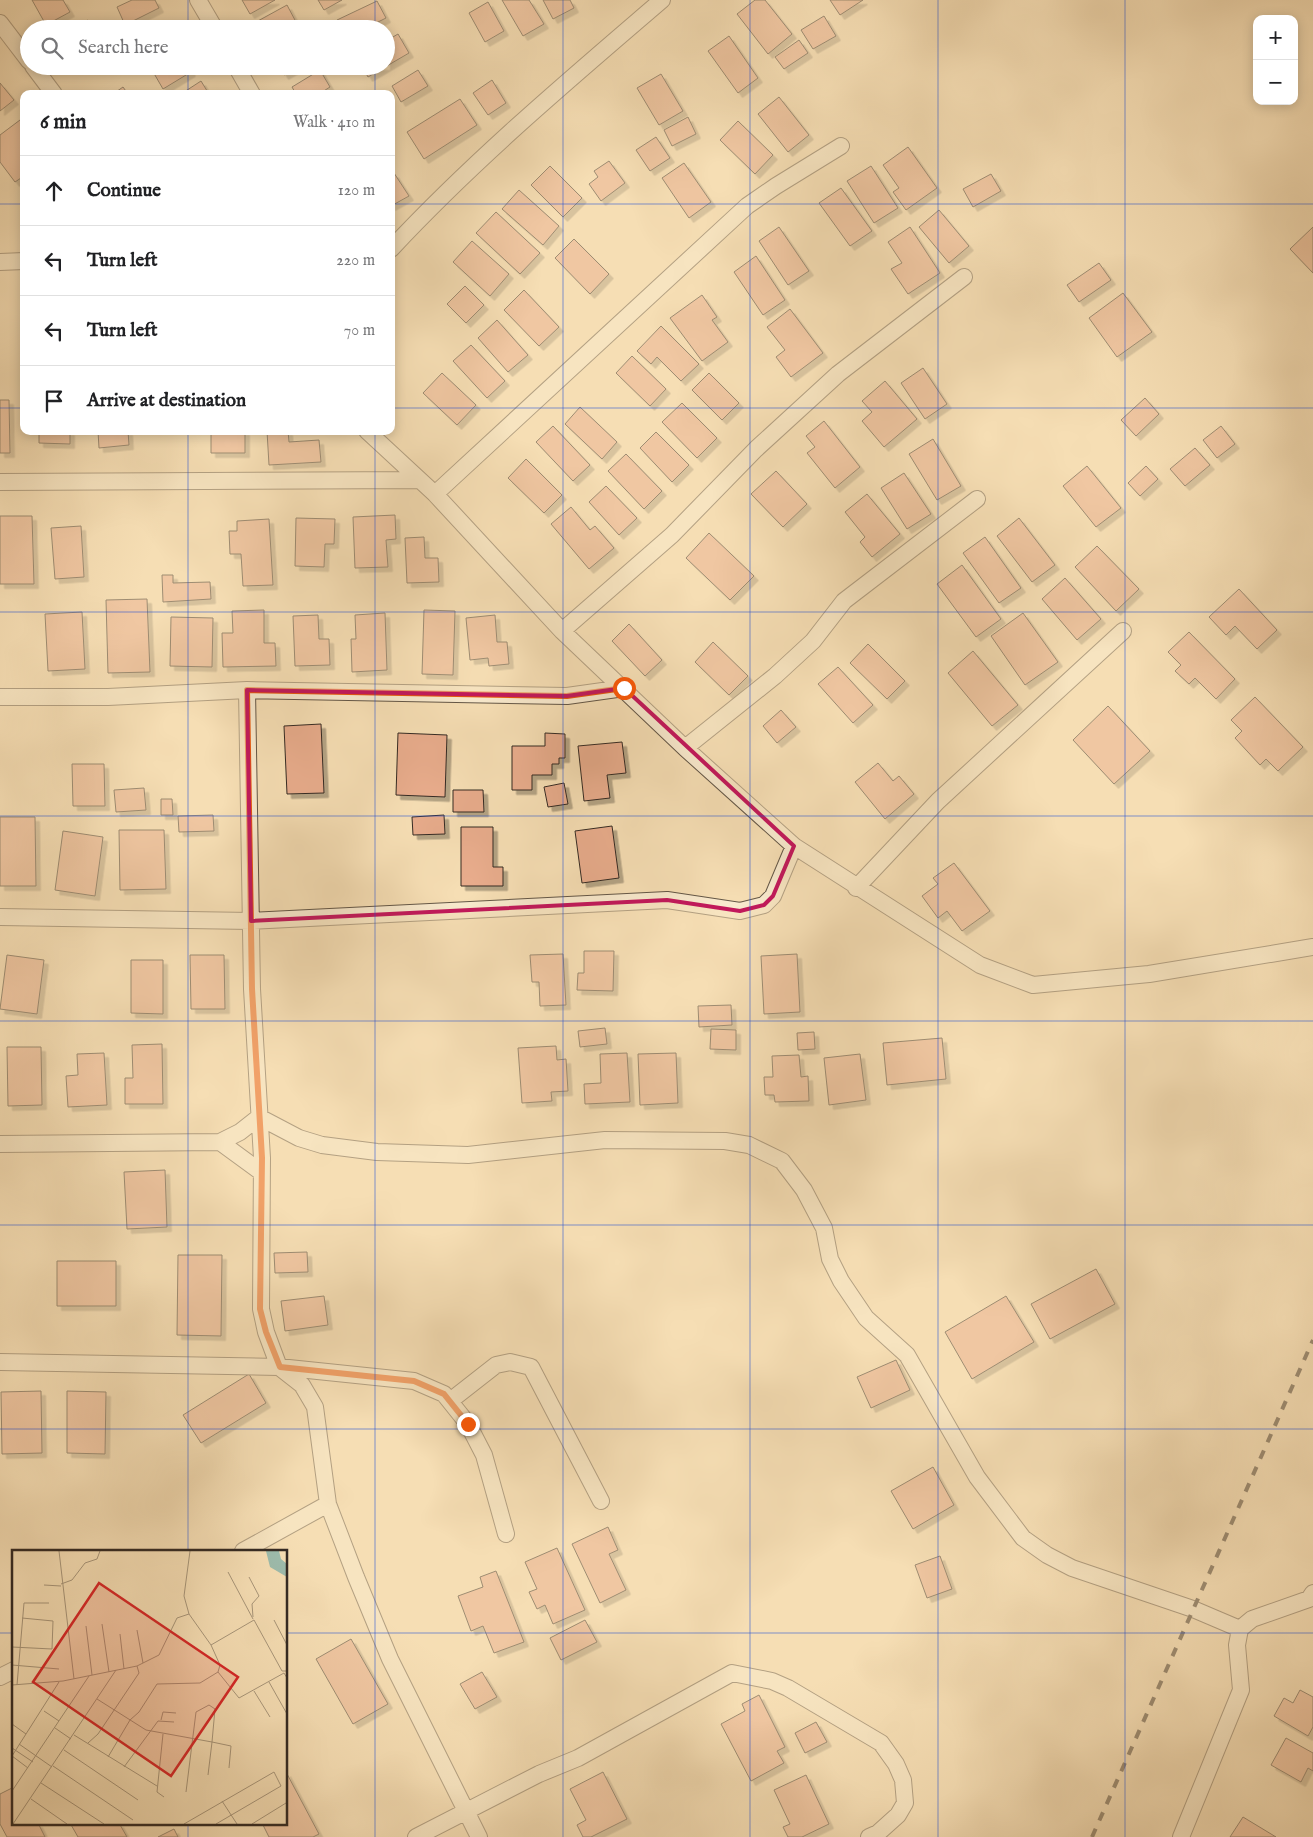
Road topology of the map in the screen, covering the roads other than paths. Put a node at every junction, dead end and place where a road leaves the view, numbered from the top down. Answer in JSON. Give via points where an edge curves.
{"nodes":[{"id":1,"x":198,"y":0,"type":"edge"},
{"id":2,"x":662,"y":0,"type":"edge"},
{"id":3,"x":210,"y":20,"type":"edge"},
{"id":4,"x":0,"y":23,"type":"edge"},
{"id":5,"x":20,"y":49,"type":"edge"},
{"id":6,"x":40,"y":75,"type":"edge"},
{"id":7,"x":241,"y":75,"type":"edge"},
{"id":8,"x":51,"y":90,"type":"edge"},
{"id":9,"x":250,"y":90,"type":"edge"},
{"id":10,"x":841,"y":146,"type":"dead end"},
{"id":11,"x":395,"y":245,"type":"edge"},
{"id":12,"x":20,"y":261,"type":"edge"},
{"id":13,"x":0,"y":262,"type":"edge"},
{"id":14,"x":964,"y":277,"type":"dead end"},
{"id":15,"x":371,"y":435,"type":"edge"},
{"id":16,"x":419,"y":480,"type":"junction"},
{"id":17,"x":0,"y":482,"type":"edge"},
{"id":18,"x":435,"y":494,"type":"junction"},
{"id":19,"x":977,"y":499,"type":"dead end"},
{"id":20,"x":562,"y":631,"type":"junction"},
{"id":21,"x":1123,"y":631,"type":"dead end"},
{"id":22,"x":624,"y":688,"type":"junction"},
{"id":23,"x":247,"y":690,"type":"junction"},
{"id":24,"x":0,"y":697,"type":"edge"},
{"id":25,"x":685,"y":748,"type":"junction"},
{"id":26,"x":794,"y":846,"type":"junction"},
{"id":27,"x":856,"y":888,"type":"junction"},
{"id":28,"x":0,"y":917,"type":"edge"},
{"id":29,"x":251,"y":921,"type":"junction"},
{"id":30,"x":1313,"y":948,"type":"edge"},
{"id":31,"x":259,"y":1117,"type":"junction"},
{"id":32,"x":220,"y":1142,"type":"junction"},
{"id":33,"x":0,"y":1144,"type":"edge"},
{"id":34,"x":262,"y":1172,"type":"junction"},
{"id":35,"x":0,"y":1362,"type":"edge"},
{"id":36,"x":280,"y":1367,"type":"junction"},
{"id":37,"x":450,"y":1401,"type":"junction"},
{"id":38,"x":601,"y":1501,"type":"dead end"},
{"id":39,"x":328,"y":1504,"type":"junction"},
{"id":40,"x":506,"y":1534,"type":"dead end"},
{"id":41,"x":245,"y":1550,"type":"edge"},
{"id":42,"x":1313,"y":1593,"type":"edge"},
{"id":43,"x":1240,"y":1628,"type":"junction"},
{"id":44,"x":12,"y":1671,"type":"edge"},
{"id":45,"x":0,"y":1676,"type":"edge"},
{"id":46,"x":465,"y":1812,"type":"junction"},
{"id":47,"x":416,"y":1837,"type":"edge"},
{"id":48,"x":479,"y":1837,"type":"edge"},
{"id":49,"x":869,"y":1837,"type":"edge"},
{"id":50,"x":1181,"y":1837,"type":"edge"}],
"edges":[{"from":1,"to":3,"type":"street"},
{"from":2,"to":11,"type":"street","via":[[515,128],[438,199]]},
{"from":4,"to":5,"type":"street"},
{"from":6,"to":8,"type":"street"},
{"from":7,"to":9,"type":"street"},
{"from":10,"to":18,"type":"street","via":[[747,206]]},
{"from":12,"to":13,"type":"street"},
{"from":14,"to":20,"type":"street","via":[[838,374],[756,449],[672,535]]},
{"from":15,"to":16,"type":"street"},
{"from":16,"to":17,"type":"street"},
{"from":16,"to":18,"type":"street"},
{"from":18,"to":20,"type":"street"},
{"from":19,"to":25,"type":"street","via":[[844,601],[813,641]]},
{"from":20,"to":22,"type":"street"},
{"from":21,"to":27,"type":"street","via":[[938,801]]},
{"from":22,"to":23,"type":"street","via":[[567,696]]},
{"from":22,"to":25,"type":"street"},
{"from":23,"to":24,"type":"street","via":[[108,697]]},
{"from":23,"to":29,"type":"street"},
{"from":25,"to":26,"type":"street"},
{"from":26,"to":27,"type":"street"},
{"from":26,"to":29,"type":"street","via":[[773,896],[756,909],[740,911],[667,900]]},
{"from":27,"to":30,"type":"street","via":[[980,965],[1034,985],[1149,974]]},
{"from":28,"to":29,"type":"street"},
{"from":29,"to":31,"type":"street"},
{"from":31,"to":32,"type":"street"},
{"from":31,"to":34,"type":"street"},
{"from":31,"to":43,"type":"street","via":[[322,1146],[378,1152],[468,1155],[605,1140],[725,1142],[749,1145],[782,1161],[804,1190],[824,1228],[830,1259],[838,1276],[866,1318],[907,1355],[977,1477],[1023,1538],[1072,1568]]},
{"from":32,"to":33,"type":"street"},
{"from":32,"to":34,"type":"street"},
{"from":34,"to":36,"type":"street","via":[[260,1309]]},
{"from":35,"to":36,"type":"street"},
{"from":36,"to":37,"type":"street","via":[[414,1381],[444,1394]]},
{"from":36,"to":39,"type":"street","via":[[302,1385],[315,1407]]},
{"from":37,"to":38,"type":"street","via":[[496,1364],[510,1362],[531,1367]]},
{"from":37,"to":40,"type":"street","via":[[468,1424],[484,1455]]},
{"from":39,"to":41,"type":"street"},
{"from":39,"to":46,"type":"street","via":[[390,1659]]},
{"from":42,"to":43,"type":"street","via":[[1309,1600],[1252,1619]]},
{"from":43,"to":50,"type":"street","via":[[1237,1645],[1242,1690]]},
{"from":44,"to":45,"type":"street"},
{"from":46,"to":47,"type":"street"},
{"from":46,"to":48,"type":"street"},
{"from":46,"to":49,"type":"street","via":[[586,1754],[700,1690],[738,1674],[788,1688],[881,1743],[903,1780],[904,1803],[898,1814]]}]}
